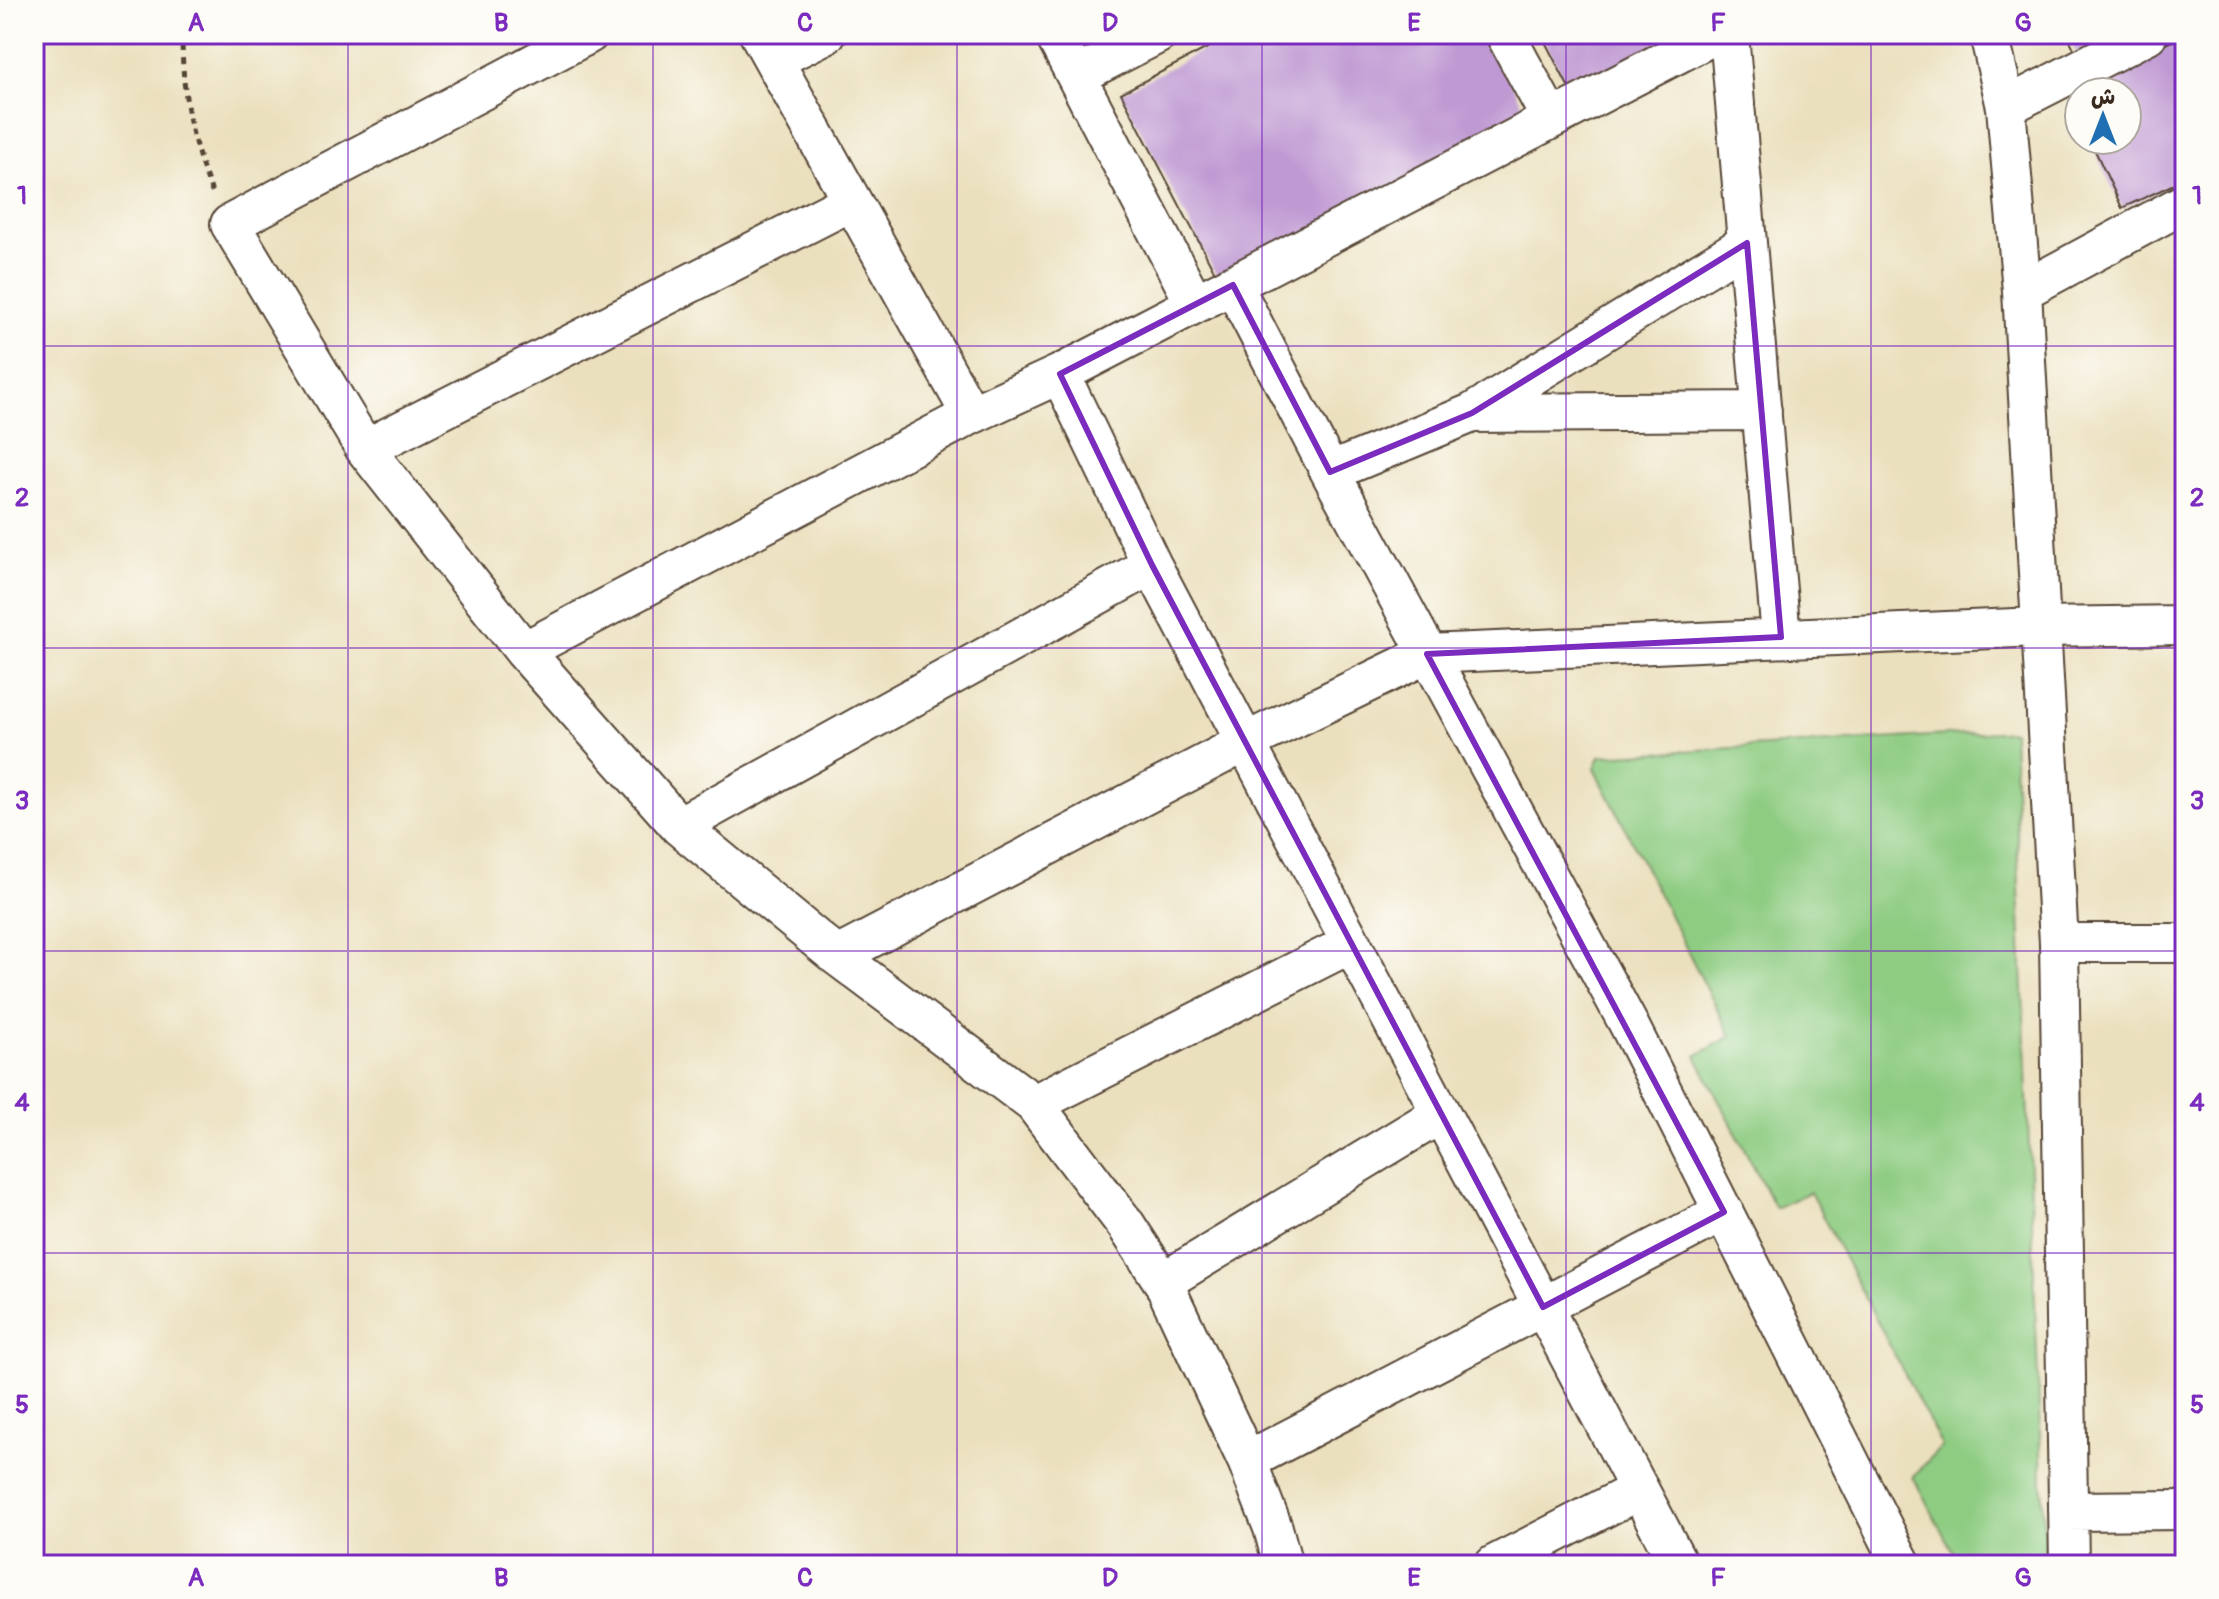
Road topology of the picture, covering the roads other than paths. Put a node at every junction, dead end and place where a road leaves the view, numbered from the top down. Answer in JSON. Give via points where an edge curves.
{"nodes":[{"id":1,"x":589,"y":34,"type":"edge"},
{"id":2,"x":826,"y":34,"type":"edge"},
{"id":3,"x":1054,"y":34,"type":"edge"},
{"id":4,"x":1158,"y":34,"type":"edge"},
{"id":5,"x":1505,"y":34,"type":"edge"},
{"id":6,"x":1716,"y":34,"type":"edge"},
{"id":7,"x":1729,"y":34,"type":"edge"},
{"id":8,"x":1989,"y":34,"type":"edge"},
{"id":9,"x":2148,"y":34,"type":"edge"},
{"id":10,"x":767,"y":47,"type":"edge"},
{"id":11,"x":1076,"y":76,"type":"junction"},
{"id":12,"x":2006,"y":107,"type":"junction"},
{"id":13,"x":1551,"y":119,"type":"junction"},
{"id":14,"x":850,"y":202,"type":"junction"},
{"id":15,"x":2185,"y":203,"type":"edge"},
{"id":16,"x":1747,"y":243,"type":"junction"},
{"id":17,"x":1233,"y":285,"type":"junction"},
{"id":18,"x":2022,"y":291,"type":"junction"},
{"id":19,"x":1195,"y":304,"type":"junction"},
{"id":20,"x":1060,"y":374,"type":"junction"},
{"id":21,"x":1762,"y":411,"type":"junction"},
{"id":22,"x":1472,"y":413,"type":"junction"},
{"id":23,"x":971,"y":415,"type":"junction"},
{"id":24,"x":365,"y":449,"type":"junction"},
{"id":25,"x":1330,"y":472,"type":"junction"},
{"id":26,"x":1152,"y":565,"type":"junction"},
{"id":27,"x":2185,"y":625,"type":"edge"},
{"id":28,"x":2038,"y":627,"type":"junction"},
{"id":29,"x":1781,"y":637,"type":"junction"},
{"id":30,"x":524,"y":651,"type":"junction"},
{"id":31,"x":1427,"y":654,"type":"junction"},
{"id":32,"x":1246,"y":742,"type":"junction"},
{"id":33,"x":679,"y":826,"type":"junction"},
{"id":34,"x":2059,"y":943,"type":"junction"},
{"id":35,"x":2185,"y":943,"type":"edge"},
{"id":36,"x":1350,"y":944,"type":"junction"},
{"id":37,"x":837,"y":956,"type":"junction"},
{"id":38,"x":1034,"y":1104,"type":"junction"},
{"id":39,"x":1440,"y":1114,"type":"junction"},
{"id":40,"x":1724,"y":1212,"type":"junction"},
{"id":41,"x":1163,"y":1282,"type":"junction"},
{"id":42,"x":1543,"y":1307,"type":"junction"},
{"id":43,"x":1247,"y":1461,"type":"junction"},
{"id":44,"x":1639,"y":1490,"type":"junction"},
{"id":45,"x":2185,"y":1510,"type":"edge"},
{"id":46,"x":2068,"y":1511,"type":"junction"},
{"id":47,"x":1283,"y":1565,"type":"edge"},
{"id":48,"x":1494,"y":1565,"type":"edge"},
{"id":49,"x":1679,"y":1565,"type":"edge"},
{"id":50,"x":1902,"y":1565,"type":"edge"},
{"id":51,"x":2069,"y":1565,"type":"edge"}],
"edges":[{"from":1,"to":24,"type":"street","via":[[230,224]]},
{"from":2,"to":10,"type":"street"},
{"from":3,"to":11,"type":"street"},
{"from":4,"to":11,"type":"street"},
{"from":5,"to":13,"type":"street"},
{"from":6,"to":13,"type":"street"},
{"from":7,"to":16,"type":"street"},
{"from":8,"to":12,"type":"street"},
{"from":9,"to":12,"type":"street"},
{"from":10,"to":14,"type":"street"},
{"from":11,"to":19,"type":"street"},
{"from":12,"to":18,"type":"street"},
{"from":13,"to":17,"type":"street"},
{"from":14,"to":23,"type":"street"},
{"from":14,"to":24,"type":"street"},
{"from":15,"to":18,"type":"street"},
{"from":16,"to":21,"type":"street"},
{"from":16,"to":22,"type":"street"},
{"from":17,"to":19,"type":"street"},
{"from":17,"to":25,"type":"street"},
{"from":18,"to":28,"type":"street"},
{"from":19,"to":20,"type":"street"},
{"from":20,"to":23,"type":"street"},
{"from":20,"to":26,"type":"street"},
{"from":21,"to":22,"type":"street"},
{"from":21,"to":29,"type":"street"},
{"from":22,"to":25,"type":"street"},
{"from":23,"to":30,"type":"street"},
{"from":24,"to":30,"type":"street"},
{"from":25,"to":31,"type":"street"},
{"from":26,"to":32,"type":"street"},
{"from":26,"to":33,"type":"street"},
{"from":27,"to":28,"type":"street"},
{"from":28,"to":29,"type":"street"},
{"from":28,"to":34,"type":"street"},
{"from":29,"to":31,"type":"street"},
{"from":30,"to":33,"type":"street"},
{"from":31,"to":32,"type":"street"},
{"from":31,"to":40,"type":"street"},
{"from":32,"to":36,"type":"street"},
{"from":32,"to":37,"type":"street"},
{"from":33,"to":37,"type":"street"},
{"from":34,"to":35,"type":"street"},
{"from":34,"to":46,"type":"street"},
{"from":36,"to":38,"type":"street"},
{"from":36,"to":39,"type":"street"},
{"from":37,"to":38,"type":"street"},
{"from":38,"to":41,"type":"street"},
{"from":39,"to":41,"type":"street"},
{"from":39,"to":42,"type":"street"},
{"from":40,"to":42,"type":"street"},
{"from":40,"to":50,"type":"street"},
{"from":41,"to":43,"type":"street"},
{"from":42,"to":43,"type":"street"},
{"from":42,"to":44,"type":"street"},
{"from":43,"to":47,"type":"street"},
{"from":44,"to":48,"type":"street"},
{"from":44,"to":49,"type":"street"},
{"from":45,"to":46,"type":"street"},
{"from":46,"to":51,"type":"street"}]}
